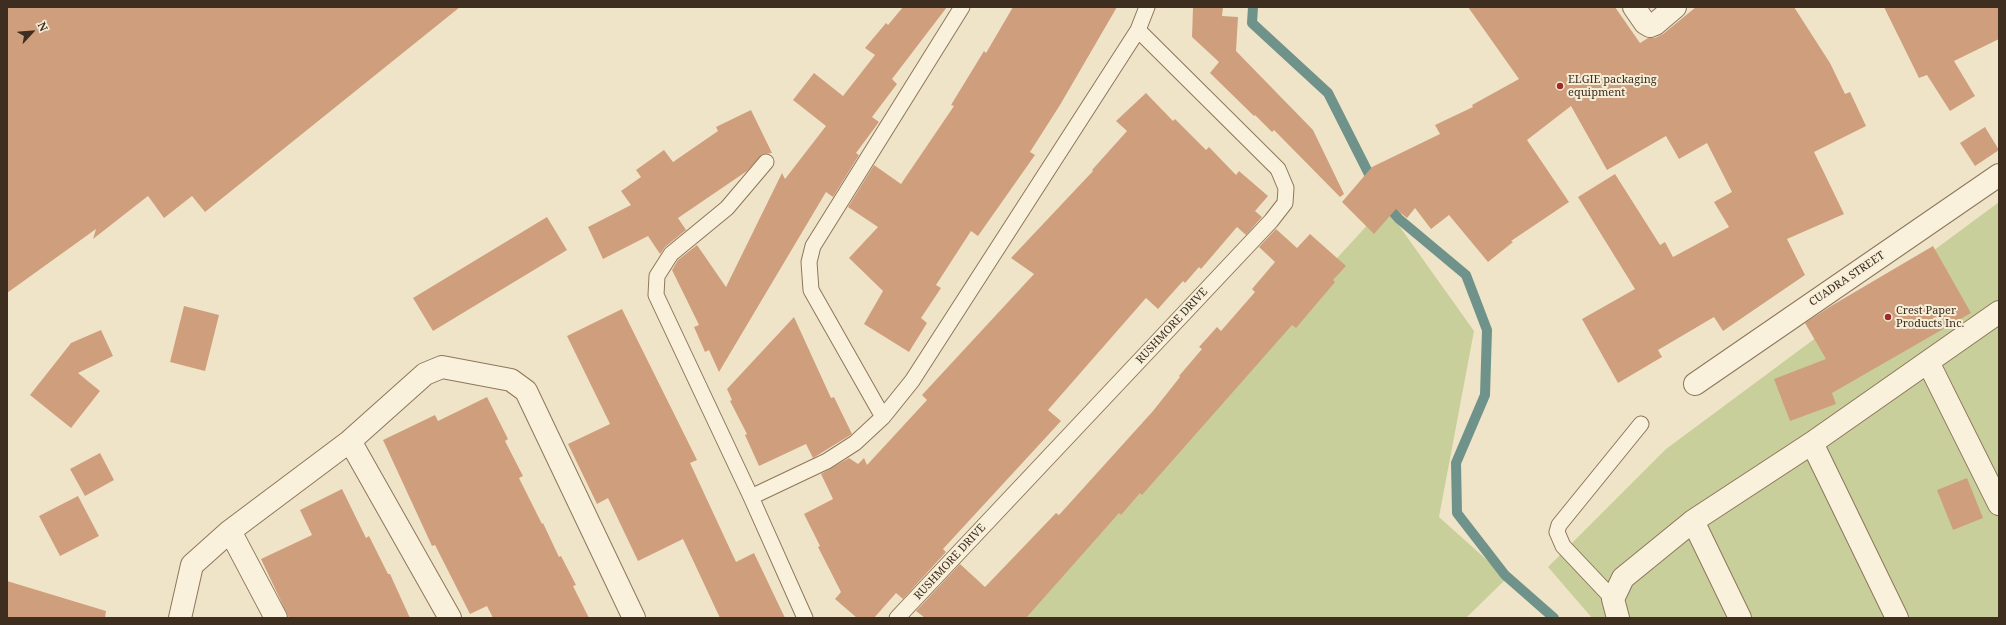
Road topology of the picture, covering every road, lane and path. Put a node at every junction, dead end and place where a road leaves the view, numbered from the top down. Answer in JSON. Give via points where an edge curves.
{"nodes":[{"id":1,"x":962,"y":7,"type":"edge"},
{"id":2,"x":1147,"y":7,"type":"edge"},
{"id":3,"x":1634,"y":7,"type":"edge"},
{"id":4,"x":1675,"y":7,"type":"edge"},
{"id":5,"x":1138,"y":30,"type":"junction"},
{"id":6,"x":766,"y":162,"type":"dead end"},
{"id":7,"x":1999,"y":175,"type":"edge"},
{"id":8,"x":1999,"y":312,"type":"edge"},
{"id":9,"x":1928,"y":362,"type":"junction"},
{"id":10,"x":1695,"y":384,"type":"dead end"},
{"id":11,"x":883,"y":417,"type":"junction"},
{"id":12,"x":1641,"y":424,"type":"dead end"},
{"id":13,"x":350,"y":442,"type":"junction"},
{"id":14,"x":1812,"y":444,"type":"junction"},
{"id":15,"x":751,"y":497,"type":"junction"},
{"id":16,"x":1999,"y":504,"type":"edge"},
{"id":17,"x":1693,"y":521,"type":"junction"},
{"id":18,"x":230,"y":532,"type":"junction"},
{"id":19,"x":1615,"y":608,"type":"edge"},
{"id":20,"x":180,"y":618,"type":"edge"},
{"id":21,"x":276,"y":618,"type":"edge"},
{"id":22,"x":450,"y":618,"type":"edge"},
{"id":23,"x":634,"y":618,"type":"edge"},
{"id":24,"x":805,"y":618,"type":"edge"},
{"id":25,"x":897,"y":618,"type":"edge"},
{"id":26,"x":1740,"y":618,"type":"edge"},
{"id":27,"x":1897,"y":618,"type":"edge"}],
"edges":[{"from":1,"to":11,"type":"lane","via":[[813,246],[809,262],[811,290]]},
{"from":2,"to":5,"type":"lane"},
{"from":3,"to":4,"type":"street","via":[[1650,26]]},
{"from":5,"to":11,"type":"lane","via":[[912,381]]},
{"from":5,"to":25,"type":"lane","name":"RUSHMORE DRIVE","via":[[1278,170],[1286,188],[1285,203]]},
{"from":6,"to":15,"type":"lane","via":[[727,208],[671,254],[657,276],[656,295]]},
{"from":7,"to":10,"type":"street","name":"CUADRA STREET"},
{"from":8,"to":9,"type":"street"},
{"from":9,"to":14,"type":"street"},
{"from":9,"to":16,"type":"street"},
{"from":11,"to":15,"type":"lane","via":[[855,443],[826,461]]},
{"from":12,"to":19,"type":"lane","via":[[1559,525],[1557,532],[1563,546]]},
{"from":13,"to":18,"type":"street"},
{"from":13,"to":22,"type":"street"},
{"from":13,"to":23,"type":"street","via":[[425,374],[442,367],[511,380],[526,391]]},
{"from":14,"to":17,"type":"street"},
{"from":14,"to":27,"type":"street"},
{"from":15,"to":24,"type":"lane"},
{"from":17,"to":19,"type":"street","via":[[1623,578]]},
{"from":17,"to":26,"type":"street"},
{"from":18,"to":20,"type":"street","via":[[192,565]]},
{"from":18,"to":21,"type":"street"}]}
